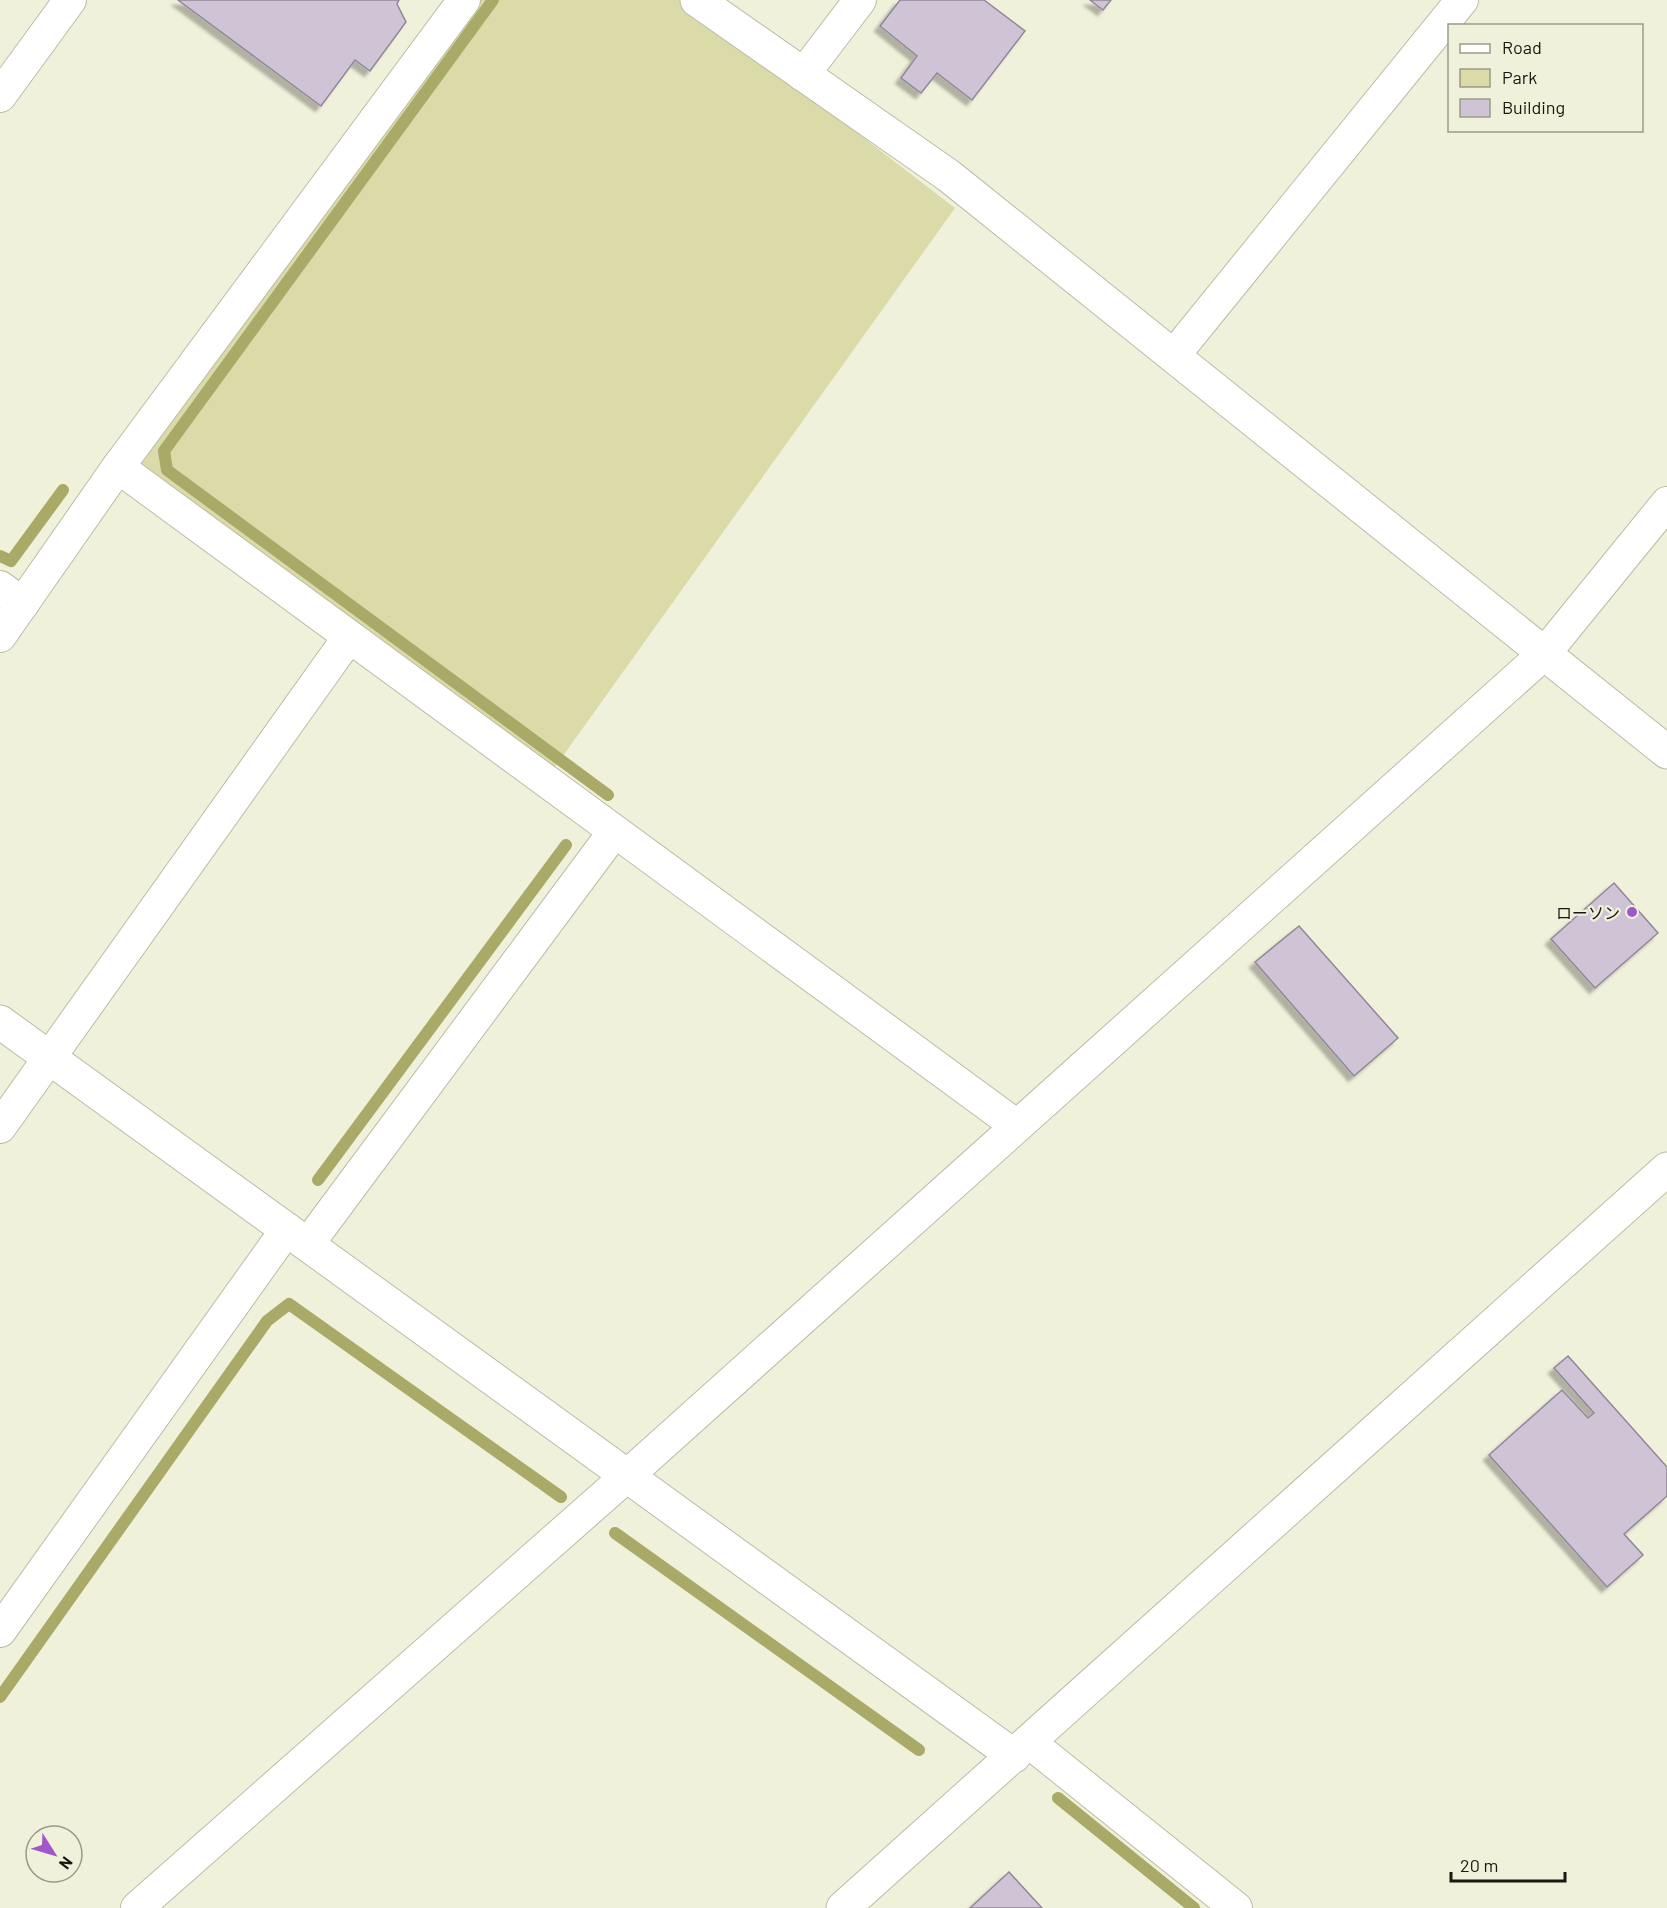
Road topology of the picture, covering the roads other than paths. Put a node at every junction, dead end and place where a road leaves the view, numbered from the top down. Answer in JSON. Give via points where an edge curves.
{"nodes":[{"id":1,"x":70,"y":0,"type":"edge"},
{"id":2,"x":464,"y":0,"type":"edge"},
{"id":3,"x":697,"y":0,"type":"edge"},
{"id":4,"x":860,"y":0,"type":"edge"},
{"id":5,"x":1462,"y":0,"type":"edge"},
{"id":6,"x":803,"y":75,"type":"junction"},
{"id":7,"x":0,"y":96,"type":"edge"},
{"id":8,"x":1174,"y":355,"type":"junction"},
{"id":9,"x":118,"y":467,"type":"junction"},
{"id":10,"x":1667,"y":503,"type":"edge"},
{"id":11,"x":12,"y":595,"type":"edge"},
{"id":12,"x":0,"y":636,"type":"edge"},
{"id":13,"x":349,"y":637,"type":"junction"},
{"id":14,"x":1545,"y":653,"type":"junction"},
{"id":15,"x":1667,"y":752,"type":"edge"},
{"id":16,"x":614,"y":832,"type":"junction"},
{"id":17,"x":0,"y":1022,"type":"edge"},
{"id":18,"x":50,"y":1057,"type":"junction"},
{"id":19,"x":1017,"y":1126,"type":"junction"},
{"id":20,"x":0,"y":1127,"type":"edge"},
{"id":21,"x":1667,"y":1169,"type":"edge"},
{"id":22,"x":297,"y":1236,"type":"junction"},
{"id":23,"x":628,"y":1475,"type":"junction"},
{"id":24,"x":0,"y":1631,"type":"edge"},
{"id":25,"x":1022,"y":1749,"type":"junction"},
{"id":26,"x":137,"y":1908,"type":"edge"},
{"id":27,"x":843,"y":1908,"type":"edge"},
{"id":28,"x":1236,"y":1908,"type":"edge"}],
"edges":[{"from":1,"to":7,"type":"street"},
{"from":2,"to":9,"type":"street"},
{"from":3,"to":6,"type":"street"},
{"from":4,"to":6,"type":"street"},
{"from":5,"to":8,"type":"street"},
{"from":6,"to":8,"type":"street","via":[[949,176]]},
{"from":8,"to":14,"type":"street"},
{"from":9,"to":11,"type":"street"},
{"from":9,"to":13,"type":"street"},
{"from":10,"to":14,"type":"street"},
{"from":11,"to":12,"type":"street"},
{"from":13,"to":16,"type":"street"},
{"from":13,"to":18,"type":"street"},
{"from":14,"to":15,"type":"street"},
{"from":14,"to":19,"type":"street"},
{"from":16,"to":19,"type":"street"},
{"from":16,"to":22,"type":"street"},
{"from":17,"to":18,"type":"street"},
{"from":18,"to":20,"type":"street"},
{"from":18,"to":22,"type":"street"},
{"from":19,"to":23,"type":"street"},
{"from":21,"to":25,"type":"street"},
{"from":22,"to":23,"type":"street"},
{"from":22,"to":24,"type":"street"},
{"from":23,"to":25,"type":"street"},
{"from":23,"to":26,"type":"street"},
{"from":25,"to":27,"type":"street"},
{"from":25,"to":28,"type":"street"}]}
